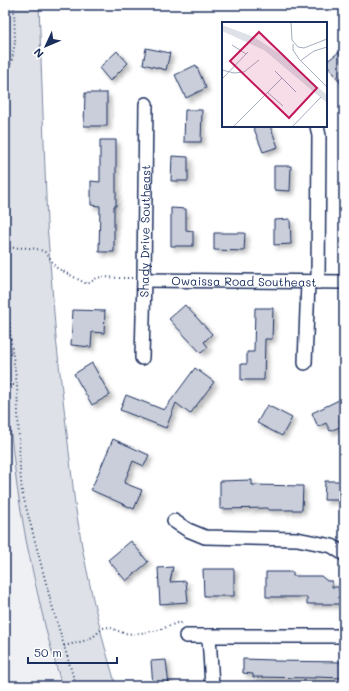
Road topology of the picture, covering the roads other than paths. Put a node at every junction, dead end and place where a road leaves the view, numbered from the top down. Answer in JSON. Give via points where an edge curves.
{"nodes":[{"id":1,"x":146,"y":104,"type":"dead end"},
{"id":2,"x":317,"y":127,"type":"edge"},
{"id":3,"x":144,"y":279,"type":"junction"},
{"id":4,"x":313,"y":282,"type":"junction"},
{"id":5,"x":344,"y":282,"type":"edge"},
{"id":6,"x":142,"y":358,"type":"dead end"},
{"id":7,"x":304,"y":363,"type":"dead end"},
{"id":8,"x":174,"y":521,"type":"dead end"},
{"id":9,"x":344,"y":554,"type":"edge"},
{"id":10,"x":191,"y":636,"type":"road end"},
{"id":11,"x":209,"y":636,"type":"junction"},
{"id":12,"x":344,"y":636,"type":"edge"},
{"id":13,"x":212,"y":686,"type":"edge"}],
"edges":[{"from":1,"to":3,"type":"street","name":"Shady Drive Southeast"},
{"from":2,"to":4,"type":"street","via":[[319,136]]},
{"from":3,"to":4,"type":"street","name":"Owaissa Road Southeast"},
{"from":3,"to":6,"type":"street","name":"Shady Drive Southeast"},
{"from":4,"to":5,"type":"street","name":"Owaissa Road Southeast"},
{"from":4,"to":7,"type":"street"},
{"from":8,"to":9,"type":"street","via":[[205,537],[297,539],[332,546]]},
{"from":10,"to":11,"type":"street"},
{"from":11,"to":12,"type":"street"},
{"from":11,"to":13,"type":"street"}]}
